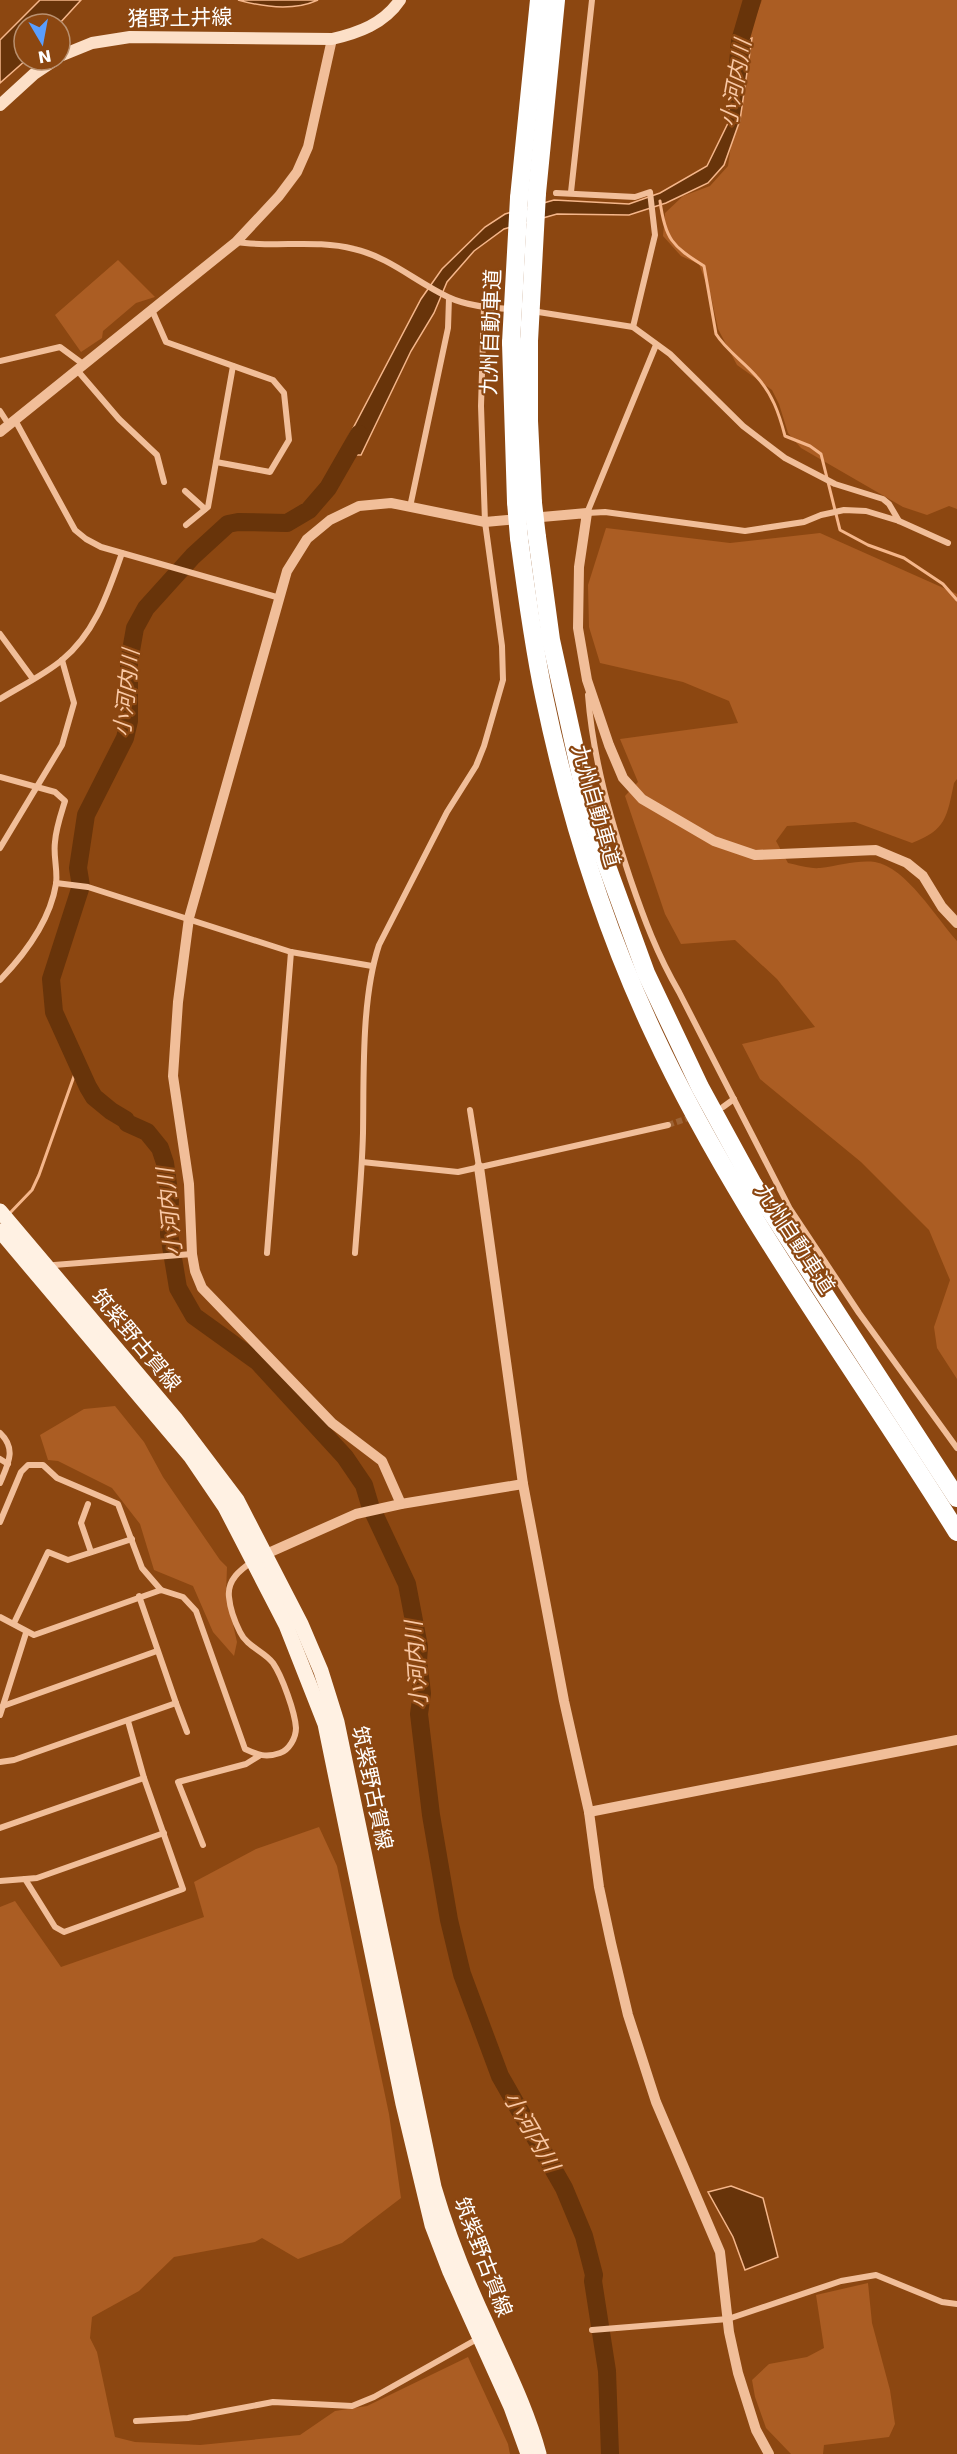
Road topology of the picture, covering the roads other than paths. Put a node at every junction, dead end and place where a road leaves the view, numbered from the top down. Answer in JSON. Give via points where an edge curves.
{"nodes":[{"id":1,"x":400,"y":0,"type":"edge"},
{"id":2,"x":539,"y":0,"type":"edge"},
{"id":3,"x":556,"y":0,"type":"edge"},
{"id":4,"x":592,"y":0,"type":"edge"},
{"id":5,"x":332,"y":39,"type":"junction"},
{"id":6,"x":72,"y":51,"type":"edge"},
{"id":7,"x":38,"y":72,"type":"edge"},
{"id":8,"x":0,"y":105,"type":"edge"},
{"id":9,"x":571,"y":192,"type":"junction"},
{"id":10,"x":556,"y":193,"type":"dead end"},
{"id":11,"x":236,"y":242,"type":"junction"},
{"id":12,"x":449,"y":298,"type":"junction"},
{"id":13,"x":484,"y":308,"type":"junction"},
{"id":14,"x":152,"y":309,"type":"junction"},
{"id":15,"x":633,"y":327,"type":"junction"},
{"id":16,"x":656,"y":345,"type":"junction"},
{"id":17,"x":0,"y":361,"type":"edge"},
{"id":18,"x":80,"y":366,"type":"junction"},
{"id":19,"x":233,"y":366,"type":"junction"},
{"id":20,"x":0,"y":411,"type":"edge"},
{"id":21,"x":8,"y":426,"type":"edge"},
{"id":22,"x":216,"y":462,"type":"junction"},
{"id":23,"x":164,"y":482,"type":"dead end"},
{"id":24,"x":185,"y":491,"type":"dead end"},
{"id":25,"x":525,"y":502,"type":"junction"},
{"id":26,"x":410,"y":507,"type":"junction"},
{"id":27,"x":205,"y":509,"type":"junction"},
{"id":28,"x":587,"y":513,"type":"junction"},
{"id":29,"x":898,"y":521,"type":"junction"},
{"id":30,"x":485,"y":522,"type":"junction"},
{"id":31,"x":186,"y":525,"type":"dead end"},
{"id":32,"x":528,"y":538,"type":"junction"},
{"id":33,"x":948,"y":543,"type":"dead end"},
{"id":34,"x":122,"y":553,"type":"junction"},
{"id":35,"x":280,"y":598,"type":"junction"},
{"id":36,"x":0,"y":634,"type":"edge"},
{"id":37,"x":62,"y":660,"type":"junction"},
{"id":38,"x":33,"y":679,"type":"junction"},
{"id":39,"x":587,"y":680,"type":"junction"},
{"id":40,"x":0,"y":699,"type":"edge"},
{"id":41,"x":0,"y":777,"type":"edge"},
{"id":42,"x":37,"y":788,"type":"junction"},
{"id":43,"x":0,"y":848,"type":"edge"},
{"id":44,"x":58,"y":884,"type":"junction"},
{"id":45,"x":189,"y":918,"type":"junction"},
{"id":46,"x":957,"y":923,"type":"edge"},
{"id":47,"x":291,"y":952,"type":"junction"},
{"id":48,"x":372,"y":966,"type":"junction"},
{"id":49,"x":0,"y":980,"type":"edge"},
{"id":50,"x":734,"y":1099,"type":"junction"},
{"id":51,"x":723,"y":1107,"type":"dead end"},
{"id":52,"x":470,"y":1110,"type":"dead end"},
{"id":53,"x":668,"y":1125,"type":"tunnel mouth"},
{"id":54,"x":362,"y":1162,"type":"junction"},
{"id":55,"x":479,"y":1167,"type":"junction"},
{"id":56,"x":0,"y":1211,"type":"edge"},
{"id":57,"x":0,"y":1231,"type":"edge"},
{"id":58,"x":267,"y":1253,"type":"dead end"},
{"id":59,"x":355,"y":1253,"type":"dead end"},
{"id":60,"x":188,"y":1255,"type":"junction"},
{"id":61,"x":48,"y":1269,"type":"junction"},
{"id":62,"x":0,"y":1433,"type":"edge"},
{"id":63,"x":957,"y":1448,"type":"edge"},
{"id":64,"x":0,"y":1460,"type":"edge"},
{"id":65,"x":8,"y":1464,"type":"junction"},
{"id":66,"x":0,"y":1483,"type":"edge"},
{"id":67,"x":523,"y":1484,"type":"junction"},
{"id":68,"x":957,"y":1498,"type":"edge"},
{"id":69,"x":88,"y":1504,"type":"dead end"},
{"id":70,"x":397,"y":1505,"type":"junction"},
{"id":71,"x":0,"y":1522,"type":"edge"},
{"id":72,"x":957,"y":1532,"type":"edge"},
{"id":73,"x":132,"y":1539,"type":"junction"},
{"id":74,"x":91,"y":1552,"type":"junction"},
{"id":75,"x":260,"y":1557,"type":"junction"},
{"id":76,"x":161,"y":1590,"type":"junction"},
{"id":77,"x":139,"y":1596,"type":"junction"},
{"id":78,"x":0,"y":1617,"type":"edge"},
{"id":79,"x":14,"y":1623,"type":"junction"},
{"id":80,"x":27,"y":1633,"type":"junction"},
{"id":81,"x":157,"y":1651,"type":"junction"},
{"id":82,"x":176,"y":1703,"type":"junction"},
{"id":83,"x":3,"y":1706,"type":"junction"},
{"id":84,"x":0,"y":1715,"type":"edge"},
{"id":85,"x":128,"y":1721,"type":"junction"},
{"id":86,"x":187,"y":1732,"type":"dead end"},
{"id":87,"x":957,"y":1740,"type":"edge"},
{"id":88,"x":259,"y":1756,"type":"junction"},
{"id":89,"x":0,"y":1762,"type":"edge"},
{"id":90,"x":144,"y":1778,"type":"junction"},
{"id":91,"x":589,"y":1812,"type":"junction"},
{"id":92,"x":0,"y":1828,"type":"edge"},
{"id":93,"x":164,"y":1833,"type":"junction"},
{"id":94,"x":203,"y":1845,"type":"dead end"},
{"id":95,"x":25,"y":1879,"type":"junction"},
{"id":96,"x":0,"y":1881,"type":"edge"},
{"id":97,"x":957,"y":2304,"type":"edge"},
{"id":98,"x":728,"y":2319,"type":"junction"},
{"id":99,"x":592,"y":2330,"type":"dead end"},
{"id":100,"x":480,"y":2337,"type":"junction"},
{"id":101,"x":136,"y":2421,"type":"dead end"},
{"id":102,"x":528,"y":2454,"type":"edge"},
{"id":103,"x":539,"y":2454,"type":"edge"},
{"id":104,"x":769,"y":2454,"type":"edge"}],
"edges":[{"from":1,"to":5,"type":"main road","name":"猪野土井線","via":[[372,26]]},
{"from":2,"to":25,"type":"highway","name":"九州自動車道","bridge":true,"via":[[519,198],[511,343]]},
{"from":3,"to":25,"type":"highway","name":"九州自動車道","bridge":true,"via":[[537,193]]},
{"from":4,"to":9,"type":"street"},
{"from":5,"to":6,"type":"main road","name":"猪野土井線","via":[[130,37],[92,43]]},
{"from":5,"to":11,"type":"street","via":[[308,147],[297,172]]},
{"from":7,"to":8,"type":"main road"},
{"from":9,"to":10,"type":"street"},
{"from":9,"to":15,"type":"street","via":[[635,197],[650,192],[655,235]]},
{"from":11,"to":12,"type":"street","via":[[318,242],[354,249],[381,258]]},
{"from":11,"to":14,"type":"street"},
{"from":12,"to":13,"type":"street"},
{"from":12,"to":26,"type":"street","via":[[448,328]]},
{"from":13,"to":15,"type":"street","via":[[545,312]]},
{"from":13,"to":30,"type":"street","via":[[481,406]]},
{"from":14,"to":18,"type":"street"},
{"from":14,"to":19,"type":"street","via":[[166,342]]},
{"from":15,"to":16,"type":"street"},
{"from":16,"to":28,"type":"street"},
{"from":16,"to":29,"type":"street","via":[[743,426],[785,458],[835,484],[883,499]]},
{"from":17,"to":18,"type":"street","via":[[60,347]]},
{"from":18,"to":21,"type":"street"},
{"from":18,"to":23,"type":"street","via":[[119,419],[157,455]]},
{"from":19,"to":22,"type":"street"},
{"from":19,"to":22,"type":"street","via":[[273,380],[284,393],[289,440],[270,472]]},
{"from":20,"to":21,"type":"street"},
{"from":21,"to":34,"type":"street","via":[[75,530],[101,547]]},
{"from":22,"to":27,"type":"street"},
{"from":24,"to":27,"type":"street"},
{"from":25,"to":32,"type":"highway","name":"九州自動車道","bridge":true},
{"from":26,"to":30,"type":"street"},
{"from":26,"to":35,"type":"street","via":[[391,503],[359,506],[330,520],[307,539],[287,571]]},
{"from":27,"to":31,"type":"street"},
{"from":28,"to":29,"type":"street","via":[[605,512],[745,531],[804,522],[844,510],[866,511]]},
{"from":28,"to":30,"type":"street"},
{"from":28,"to":39,"type":"street","via":[[579,567],[578,628]]},
{"from":29,"to":33,"type":"street"},
{"from":30,"to":48,"type":"street","via":[[502,646],[502,680],[476,766],[447,812]]},
{"from":32,"to":68,"type":"highway","name":"九州自動車道","via":[[576,758],[603,855],[646,973],[700,1087],[753,1184]]},
{"from":32,"to":72,"type":"highway","name":"九州自動車道","via":[[541,684],[568,801],[606,916],[649,1022],[751,1214]]},
{"from":34,"to":35,"type":"street"},
{"from":34,"to":37,"type":"street","via":[[104,604],[80,643]]},
{"from":35,"to":45,"type":"street"},
{"from":36,"to":38,"type":"street"},
{"from":37,"to":38,"type":"street"},
{"from":37,"to":42,"type":"street","via":[[74,703],[62,745]]},
{"from":38,"to":40,"type":"street"},
{"from":39,"to":46,"type":"street","via":[[623,778],[642,799],[714,841],[755,855],[876,850],[891,854],[923,876],[937,901]]},
{"from":39,"to":50,"type":"street","via":[[595,758],[639,904],[660,959]]},
{"from":41,"to":42,"type":"street"},
{"from":42,"to":43,"type":"street"},
{"from":42,"to":44,"type":"street","via":[[55,792],[65,801],[54,841]]},
{"from":44,"to":45,"type":"street","via":[[88,888]]},
{"from":44,"to":49,"type":"street","via":[[33,939]]},
{"from":45,"to":47,"type":"street"},
{"from":45,"to":60,"type":"street","via":[[173,1076],[189,1184]]},
{"from":47,"to":48,"type":"street"},
{"from":47,"to":58,"type":"street"},
{"from":48,"to":54,"type":"street","via":[[364,1054]]},
{"from":50,"to":51,"type":"street"},
{"from":50,"to":63,"type":"street","via":[[790,1209]]},
{"from":52,"to":55,"type":"street"},
{"from":53,"to":55,"type":"street"},
{"from":54,"to":55,"type":"street","via":[[459,1172]]},
{"from":54,"to":59,"type":"street"},
{"from":55,"to":67,"type":"street"},
{"from":56,"to":61,"type":"main road","name":"筑紫野古賀線"},
{"from":57,"to":75,"type":"main road","name":"筑紫野古賀線","via":[[174,1436]]},
{"from":60,"to":61,"type":"street","via":[[54,1265]]},
{"from":60,"to":70,"type":"street","via":[[202,1288],[332,1423],[382,1461]]},
{"from":61,"to":75,"type":"main road","name":"筑紫野古賀線","via":[[200,1450],[237,1500]]},
{"from":62,"to":65,"type":"street","via":[[10,1448]]},
{"from":64,"to":65,"type":"street"},
{"from":65,"to":66,"type":"street"},
{"from":67,"to":70,"type":"street"},
{"from":67,"to":91,"type":"street"},
{"from":69,"to":74,"type":"street","via":[[81,1523]]},
{"from":70,"to":75,"type":"street","via":[[356,1514]]},
{"from":71,"to":73,"type":"street","via":[[21,1472],[37,1463],[57,1478],[118,1504]]},
{"from":73,"to":74,"type":"street"},
{"from":73,"to":76,"type":"street","via":[[142,1568]]},
{"from":74,"to":79,"type":"street","via":[[68,1560],[48,1552]]},
{"from":75,"to":88,"type":"street","via":[[232,1579],[229,1595],[240,1633],[271,1661],[279,1674],[296,1729],[293,1742],[283,1752]]},
{"from":75,"to":100,"type":"main road","name":"筑紫野古賀線","via":[[325,1724],[421,2183],[450,2272]]},
{"from":75,"to":103,"type":"main road","name":"筑紫野古賀線","via":[[317,1661],[337,1722],[434,2187],[482,2316],[522,2400]]},
{"from":76,"to":77,"type":"street"},
{"from":76,"to":88,"type":"street","via":[[183,1597],[196,1611],[240,1738],[245,1749]]},
{"from":77,"to":80,"type":"street","via":[[34,1635]]},
{"from":77,"to":81,"type":"street"},
{"from":78,"to":79,"type":"street"},
{"from":79,"to":80,"type":"street"},
{"from":80,"to":83,"type":"street"},
{"from":81,"to":82,"type":"street"},
{"from":81,"to":83,"type":"street"},
{"from":82,"to":85,"type":"street"},
{"from":82,"to":86,"type":"street"},
{"from":83,"to":84,"type":"street"},
{"from":85,"to":89,"type":"street"},
{"from":85,"to":90,"type":"street"},
{"from":87,"to":91,"type":"street"},
{"from":88,"to":94,"type":"street","via":[[246,1764],[178,1782]]},
{"from":90,"to":92,"type":"street"},
{"from":90,"to":93,"type":"street"},
{"from":91,"to":98,"type":"street","via":[[599,1887],[628,2015],[656,2102],[720,2252]]},
{"from":93,"to":95,"type":"street"},
{"from":93,"to":95,"type":"street","via":[[183,1889],[64,1932],[55,1927]]},
{"from":95,"to":96,"type":"street"},
{"from":97,"to":98,"type":"street","via":[[942,2302],[876,2276],[841,2281]]},
{"from":98,"to":99,"type":"street"},
{"from":98,"to":104,"type":"street","via":[[747,2405]]},
{"from":100,"to":101,"type":"street","via":[[352,2406],[273,2402],[188,2418]]},
{"from":100,"to":102,"type":"main road","name":"筑紫野古賀線"}]}
